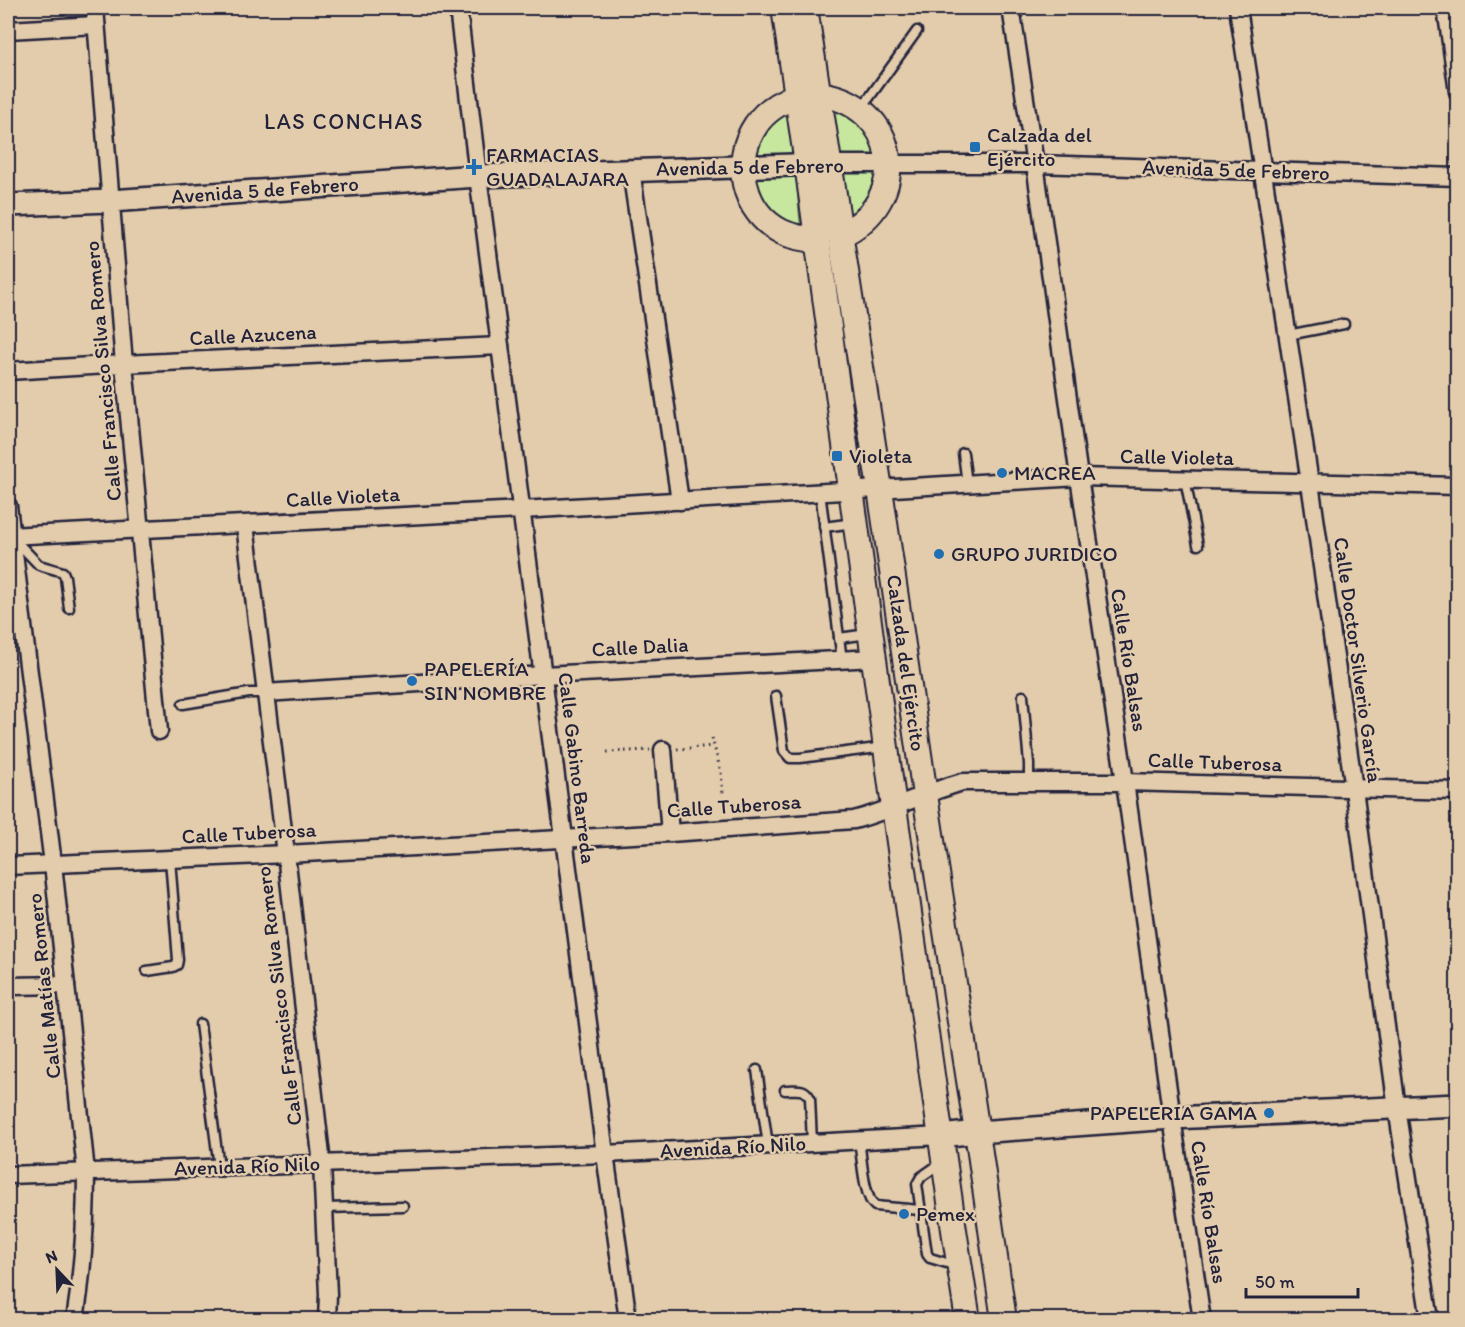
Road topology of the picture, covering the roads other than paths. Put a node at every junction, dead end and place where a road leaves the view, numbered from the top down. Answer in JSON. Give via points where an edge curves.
{"nodes":[{"id":1,"x":95,"y":8,"type":"edge"},
{"id":2,"x":458,"y":8,"type":"edge"},
{"id":3,"x":784,"y":8,"type":"edge"},
{"id":4,"x":805,"y":8,"type":"edge"},
{"id":5,"x":1011,"y":8,"type":"edge"},
{"id":6,"x":1238,"y":8,"type":"edge"},
{"id":7,"x":1446,"y":8,"type":"edge"},
{"id":8,"x":96,"y":25,"type":"junction"},
{"id":9,"x":8,"y":30,"type":"edge"},
{"id":10,"x":917,"y":31,"type":"dead end"},
{"id":11,"x":1458,"y":92,"type":"edge"},
{"id":12,"x":807,"y":95,"type":"junction"},
{"id":13,"x":861,"y":110,"type":"junction"},
{"id":14,"x":818,"y":164,"type":"junction"},
{"id":15,"x":888,"y":164,"type":"junction"},
{"id":16,"x":1035,"y":164,"type":"junction"},
{"id":17,"x":742,"y":166,"type":"junction"},
{"id":18,"x":631,"y":170,"type":"junction"},
{"id":19,"x":1264,"y":171,"type":"junction"},
{"id":20,"x":478,"y":176,"type":"junction"},
{"id":21,"x":1458,"y":177,"type":"edge"},
{"id":22,"x":110,"y":201,"type":"junction"},
{"id":23,"x":8,"y":205,"type":"edge"},
{"id":24,"x":829,"y":237,"type":"junction"},
{"id":25,"x":1344,"y":324,"type":"dead end"},
{"id":26,"x":1288,"y":335,"type":"junction"},
{"id":27,"x":500,"y":346,"type":"junction"},
{"id":28,"x":124,"y":364,"type":"junction"},
{"id":29,"x":8,"y":371,"type":"edge"},
{"id":30,"x":963,"y":453,"type":"dead end"},
{"id":31,"x":1079,"y":477,"type":"junction"},
{"id":32,"x":1185,"y":479,"type":"junction"},
{"id":33,"x":1310,"y":483,"type":"junction"},
{"id":34,"x":968,"y":484,"type":"junction"},
{"id":35,"x":1458,"y":486,"type":"edge"},
{"id":36,"x":880,"y":489,"type":"junction"},
{"id":37,"x":851,"y":490,"type":"junction"},
{"id":38,"x":820,"y":492,"type":"junction"},
{"id":39,"x":680,"y":501,"type":"junction"},
{"id":40,"x":8,"y":506,"type":"edge"},
{"id":41,"x":521,"y":510,"type":"junction"},
{"id":42,"x":855,"y":523,"type":"junction"},
{"id":43,"x":245,"y":525,"type":"junction"},
{"id":44,"x":824,"y":527,"type":"junction"},
{"id":45,"x":139,"y":530,"type":"junction"},
{"id":46,"x":9,"y":536,"type":"edge"},
{"id":47,"x":1198,"y":545,"type":"dead end"},
{"id":48,"x":69,"y":608,"type":"dead end"},
{"id":49,"x":871,"y":634,"type":"junction"},
{"id":50,"x":839,"y":638,"type":"junction"},
{"id":51,"x":875,"y":658,"type":"junction"},
{"id":52,"x":842,"y":660,"type":"junction"},
{"id":53,"x":543,"y":675,"type":"junction"},
{"id":54,"x":265,"y":693,"type":"junction"},
{"id":55,"x":776,"y":696,"type":"dead end"},
{"id":56,"x":1023,"y":696,"type":"dead end"},
{"id":57,"x":183,"y":704,"type":"dead end"},
{"id":58,"x":159,"y":730,"type":"dead end"},
{"id":59,"x":886,"y":747,"type":"junction"},
{"id":60,"x":663,"y":750,"type":"dead end"},
{"id":61,"x":1029,"y":782,"type":"junction"},
{"id":62,"x":1125,"y":782,"type":"junction"},
{"id":63,"x":1354,"y":789,"type":"junction"},
{"id":64,"x":1458,"y":791,"type":"edge"},
{"id":65,"x":925,"y":795,"type":"junction"},
{"id":66,"x":894,"y":807,"type":"junction"},
{"id":67,"x":670,"y":833,"type":"junction"},
{"id":68,"x":564,"y":838,"type":"junction"},
{"id":69,"x":286,"y":854,"type":"junction"},
{"id":70,"x":170,"y":859,"type":"junction"},
{"id":71,"x":53,"y":864,"type":"junction"},
{"id":72,"x":8,"y":866,"type":"edge"},
{"id":73,"x":147,"y":971,"type":"dead end"},
{"id":74,"x":66,"y":985,"type":"junction"},
{"id":75,"x":8,"y":986,"type":"edge"},
{"id":76,"x":200,"y":1024,"type":"dead end"},
{"id":77,"x":757,"y":1070,"type":"dead end"},
{"id":78,"x":785,"y":1090,"type":"dead end"},
{"id":79,"x":1458,"y":1105,"type":"edge"},
{"id":80,"x":1397,"y":1108,"type":"junction"},
{"id":81,"x":1172,"y":1118,"type":"junction"},
{"id":82,"x":977,"y":1131,"type":"junction"},
{"id":83,"x":940,"y":1136,"type":"junction"},
{"id":84,"x":859,"y":1140,"type":"junction"},
{"id":85,"x":812,"y":1143,"type":"junction"},
{"id":86,"x":768,"y":1145,"type":"junction"},
{"id":87,"x":605,"y":1154,"type":"junction"},
{"id":88,"x":944,"y":1161,"type":"junction"},
{"id":89,"x":322,"y":1164,"type":"junction"},
{"id":90,"x":219,"y":1167,"type":"junction"},
{"id":91,"x":86,"y":1172,"type":"junction"},
{"id":92,"x":8,"y":1175,"type":"edge"},
{"id":93,"x":403,"y":1206,"type":"dead end"},
{"id":94,"x":324,"y":1208,"type":"junction"},
{"id":95,"x":920,"y":1210,"type":"junction"},
{"id":96,"x":959,"y":1267,"type":"junction"},
{"id":97,"x":75,"y":1320,"type":"edge"},
{"id":98,"x":327,"y":1320,"type":"edge"},
{"id":99,"x":628,"y":1320,"type":"edge"},
{"id":100,"x":968,"y":1320,"type":"edge"},
{"id":101,"x":1004,"y":1320,"type":"edge"},
{"id":102,"x":1202,"y":1320,"type":"edge"},
{"id":103,"x":1430,"y":1320,"type":"edge"}],
"edges":[{"from":1,"to":8,"type":"street","name":"Calle Francisco Silva Romero"},
{"from":2,"to":20,"type":"street","name":"Calle Gabino Barreda"},
{"from":3,"to":12,"type":"main road","name":"Calzada del Ejército"},
{"from":4,"to":12,"type":"main road","name":"Calzada del Ejército"},
{"from":5,"to":16,"type":"street","name":"Calle Río Balsas"},
{"from":6,"to":19,"type":"street","name":"Calle Doctor Silverio García"},
{"from":7,"to":11,"type":"street"},
{"from":8,"to":9,"type":"street"},
{"from":8,"to":22,"type":"street","name":"Calle Francisco Silva Romero"},
{"from":10,"to":13,"type":"lane"},
{"from":12,"to":13,"type":"main road","via":[[827,94]]},
{"from":12,"to":14,"type":"main road","name":"Calzada del Ejército"},
{"from":12,"to":17,"type":"main road","via":[[787,100],[756,123],[747,140]]},
{"from":13,"to":15,"type":"main road","via":[[883,139]]},
{"from":14,"to":15,"type":"street","name":"Avenida 5 de Febrero"},
{"from":14,"to":17,"type":"street","name":"Avenida 5 de Febrero"},
{"from":14,"to":24,"type":"main road","name":"Calzada del Ejército"},
{"from":15,"to":16,"type":"street","name":"Avenida 5 de Febrero"},
{"from":15,"to":24,"type":"main road","via":[[885,188],[873,211],[860,224]]},
{"from":16,"to":19,"type":"street","name":"Avenida 5 de Febrero"},
{"from":16,"to":31,"type":"street","name":"Calle Río Balsas"},
{"from":17,"to":18,"type":"street","name":"Avenida 5 de Febrero"},
{"from":17,"to":24,"type":"main road","via":[[745,188],[766,221],[804,239]]},
{"from":18,"to":20,"type":"street","name":"Avenida 5 de Febrero"},
{"from":18,"to":39,"type":"street"},
{"from":19,"to":21,"type":"street","name":"Avenida 5 de Febrero"},
{"from":19,"to":26,"type":"street","name":"Calle Doctor Silverio García"},
{"from":20,"to":22,"type":"street","name":"Avenida 5 de Febrero"},
{"from":20,"to":27,"type":"street","name":"Calle Gabino Barreda"},
{"from":22,"to":23,"type":"street","name":"Avenida 5 de Febrero"},
{"from":22,"to":28,"type":"street","name":"Calle Francisco Silva Romero"},
{"from":24,"to":36,"type":"main road","name":"Calzada del Ejército"},
{"from":24,"to":37,"type":"main road","name":"Calzada del Ejército"},
{"from":25,"to":26,"type":"lane"},
{"from":26,"to":33,"type":"street","name":"Calle Doctor Silverio García"},
{"from":27,"to":28,"type":"street","name":"Calle Azucena"},
{"from":27,"to":41,"type":"street","name":"Calle Gabino Barreda"},
{"from":28,"to":29,"type":"street","name":"Calle Azucena"},
{"from":28,"to":45,"type":"street","name":"Calle Francisco Silva Romero"},
{"from":30,"to":34,"type":"lane"},
{"from":31,"to":32,"type":"street","name":"Calle Violeta"},
{"from":31,"to":34,"type":"street","name":"Calle Violeta"},
{"from":31,"to":62,"type":"street","name":"Calle Río Balsas"},
{"from":32,"to":33,"type":"street","name":"Calle Violeta"},
{"from":32,"to":47,"type":"lane"},
{"from":33,"to":35,"type":"street","name":"Calle Violeta"},
{"from":33,"to":63,"type":"street","name":"Calle Doctor Silverio García"},
{"from":34,"to":36,"type":"street","name":"Calle Violeta"},
{"from":36,"to":37,"type":"street","name":"Calle Violeta"},
{"from":36,"to":65,"type":"main road","name":"Calzada del Ejército"},
{"from":37,"to":38,"type":"street","name":"Calle Violeta"},
{"from":37,"to":42,"type":"main road","name":"Calzada del Ejército"},
{"from":38,"to":39,"type":"street","name":"Calle Violeta"},
{"from":38,"to":44,"type":"lane"},
{"from":39,"to":41,"type":"street","name":"Calle Violeta"},
{"from":40,"to":46,"type":"street","name":"Calle Matías Romero"},
{"from":41,"to":43,"type":"street","name":"Calle Violeta"},
{"from":41,"to":53,"type":"street","name":"Calle Gabino Barreda"},
{"from":42,"to":44,"type":"lane"},
{"from":42,"to":49,"type":"main road","name":"Calzada del Ejército"},
{"from":43,"to":45,"type":"street","name":"Calle Violeta"},
{"from":43,"to":54,"type":"street","name":"Calle Francisco Silva Romero"},
{"from":44,"to":50,"type":"lane"},
{"from":45,"to":46,"type":"street","name":"Calle Violeta"},
{"from":45,"to":58,"type":"street","name":"Calle Francisco Silva Romero"},
{"from":46,"to":48,"type":"lane","via":[[39,565],[63,572]]},
{"from":46,"to":71,"type":"street","name":"Calle Matías Romero"},
{"from":49,"to":50,"type":"lane"},
{"from":49,"to":51,"type":"main road","name":"Calzada del Ejército"},
{"from":50,"to":52,"type":"lane"},
{"from":51,"to":52,"type":"street","name":"Calle Dalia"},
{"from":51,"to":59,"type":"main road","name":"Calzada del Ejército"},
{"from":52,"to":53,"type":"street","name":"Calle Dalia"},
{"from":53,"to":54,"type":"street","name":"Calle Dalia"},
{"from":53,"to":68,"type":"street","name":"Calle Gabino Barreda"},
{"from":54,"to":57,"type":"lane"},
{"from":54,"to":69,"type":"street","name":"Calle Francisco Silva Romero"},
{"from":55,"to":59,"type":"lane","via":[[784,751],[790,758]]},
{"from":56,"to":61,"type":"lane"},
{"from":59,"to":66,"type":"main road","name":"Calzada del Ejército"},
{"from":60,"to":67,"type":"street"},
{"from":61,"to":62,"type":"street","name":"Calle Tuberosa"},
{"from":61,"to":65,"type":"street","name":"Calle Tuberosa","via":[[963,782]]},
{"from":62,"to":63,"type":"street","name":"Calle Tuberosa"},
{"from":62,"to":81,"type":"street","name":"Calle Río Balsas"},
{"from":63,"to":64,"type":"street","name":"Calle Tuberosa"},
{"from":63,"to":80,"type":"street","name":"Calle Doctor Silverio García"},
{"from":65,"to":66,"type":"street","name":"Calle Tuberosa"},
{"from":65,"to":82,"type":"main road","name":"Calzada del Ejército"},
{"from":66,"to":67,"type":"street","name":"Calle Tuberosa","via":[[854,820]]},
{"from":66,"to":83,"type":"main road","name":"Calzada del Ejército"},
{"from":67,"to":68,"type":"street","name":"Calle Tuberosa"},
{"from":68,"to":69,"type":"street","name":"Calle Tuberosa"},
{"from":68,"to":87,"type":"street","name":"Calle Gabino Barreda"},
{"from":69,"to":70,"type":"street","name":"Calle Tuberosa"},
{"from":69,"to":89,"type":"street","name":"Calle Francisco Silva Romero"},
{"from":70,"to":71,"type":"street","name":"Calle Tuberosa"},
{"from":70,"to":73,"type":"lane","via":[[177,965]]},
{"from":71,"to":72,"type":"street","name":"Calle Tuberosa"},
{"from":71,"to":74,"type":"street","name":"Calle Matías Romero"},
{"from":74,"to":75,"type":"street"},
{"from":74,"to":91,"type":"street","name":"Calle Matías Romero"},
{"from":76,"to":90,"type":"lane"},
{"from":77,"to":86,"type":"lane"},
{"from":78,"to":85,"type":"lane","via":[[803,1090],[810,1098]]},
{"from":79,"to":80,"type":"street","name":"Avenida Río Nilo"},
{"from":80,"to":81,"type":"street","name":"Avenida Río Nilo"},
{"from":80,"to":103,"type":"street","name":"Calle Doctor Silverio García"},
{"from":81,"to":82,"type":"street","name":"Avenida Río Nilo"},
{"from":81,"to":102,"type":"street","name":"Calle Río Balsas"},
{"from":82,"to":83,"type":"street","name":"Avenida Río Nilo"},
{"from":82,"to":101,"type":"main road","name":"Calzada del Ejército"},
{"from":83,"to":84,"type":"street","name":"Avenida Río Nilo"},
{"from":83,"to":88,"type":"main road","name":"Calzada del Ejército"},
{"from":84,"to":85,"type":"street","name":"Avenida Río Nilo"},
{"from":84,"to":95,"type":"lane","via":[[870,1202],[875,1206]]},
{"from":85,"to":86,"type":"street","name":"Avenida Río Nilo"},
{"from":86,"to":87,"type":"street","name":"Avenida Río Nilo"},
{"from":87,"to":89,"type":"street","name":"Avenida Río Nilo"},
{"from":87,"to":99,"type":"street","name":"Calle Gabino Barreda"},
{"from":88,"to":95,"type":"lane","via":[[919,1180]]},
{"from":88,"to":96,"type":"main road","name":"Calzada del Ejército"},
{"from":89,"to":90,"type":"street","name":"Avenida Río Nilo"},
{"from":89,"to":94,"type":"street","name":"Calle Francisco Silva Romero"},
{"from":90,"to":91,"type":"street","name":"Avenida Río Nilo"},
{"from":91,"to":92,"type":"street","name":"Avenida Río Nilo"},
{"from":91,"to":97,"type":"street","name":"Calle Matías Romero","via":[[86,1215]]},
{"from":93,"to":94,"type":"lane"},
{"from":94,"to":98,"type":"street","name":"Calle Francisco Silva Romero"},
{"from":95,"to":96,"type":"lane","via":[[927,1254]]},
{"from":96,"to":100,"type":"main road","name":"Calzada del Ejército"}]}
